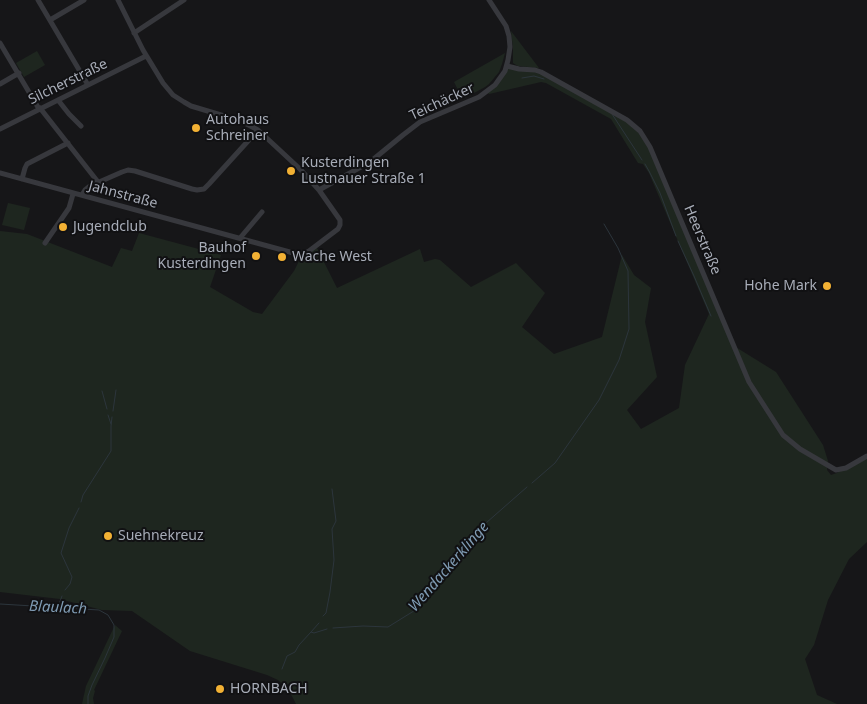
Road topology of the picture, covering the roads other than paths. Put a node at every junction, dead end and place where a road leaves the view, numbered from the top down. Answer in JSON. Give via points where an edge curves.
{"nodes":[{"id":1,"x":38,"y":0,"type":"edge"},
{"id":2,"x":83,"y":0,"type":"edge"},
{"id":3,"x":118,"y":0,"type":"edge"},
{"id":4,"x":184,"y":0,"type":"edge"},
{"id":5,"x":489,"y":0,"type":"edge"},
{"id":6,"x":50,"y":20,"type":"junction"},
{"id":7,"x":134,"y":33,"type":"junction"},
{"id":8,"x":0,"y":43,"type":"edge"},
{"id":9,"x":146,"y":56,"type":"junction"},
{"id":10,"x":507,"y":66,"type":"junction"},
{"id":11,"x":19,"y":73,"type":"junction"},
{"id":12,"x":0,"y":84,"type":"edge"},
{"id":13,"x":88,"y":85,"type":"junction"},
{"id":14,"x":58,"y":100,"type":"junction"},
{"id":15,"x":40,"y":109,"type":"junction"},
{"id":16,"x":81,"y":126,"type":"dead end"},
{"id":17,"x":0,"y":128,"type":"edge"},
{"id":18,"x":258,"y":130,"type":"junction"},
{"id":19,"x":68,"y":143,"type":"junction"},
{"id":20,"x":0,"y":173,"type":"edge"},
{"id":21,"x":22,"y":179,"type":"junction"},
{"id":22,"x":98,"y":182,"type":"junction"},
{"id":23,"x":319,"y":190,"type":"junction"},
{"id":24,"x":74,"y":194,"type":"junction"},
{"id":25,"x":82,"y":195,"type":"junction"},
{"id":26,"x":262,"y":212,"type":"dead end"},
{"id":27,"x":240,"y":238,"type":"junction"},
{"id":28,"x":45,"y":243,"type":"dead end"},
{"id":29,"x":867,"y":456,"type":"edge"}],
"edges":[{"from":1,"to":6,"type":"street"},
{"from":2,"to":6,"type":"street"},
{"from":3,"to":7,"type":"street"},
{"from":4,"to":7,"type":"street"},
{"from":5,"to":10,"type":"street","name":"Teichäcker","via":[[503,20],[509,36]]},
{"from":6,"to":13,"type":"street"},
{"from":7,"to":9,"type":"street"},
{"from":8,"to":11,"type":"street"},
{"from":9,"to":13,"type":"street","name":"Silcherstraße"},
{"from":9,"to":18,"type":"street","via":[[167,88],[184,102]]},
{"from":10,"to":23,"type":"street","name":"Teichäcker","via":[[499,81],[484,94],[420,122],[370,162]]},
{"from":10,"to":29,"type":"street","name":"Heerstraße","via":[[541,72],[627,120],[643,135],[749,382],[784,435],[800,449],[836,470]]},
{"from":11,"to":12,"type":"street"},
{"from":11,"to":15,"type":"street"},
{"from":13,"to":14,"type":"street","name":"Silcherstraße"},
{"from":14,"to":15,"type":"street","name":"Silcherstraße"},
{"from":14,"to":16,"type":"street"},
{"from":15,"to":17,"type":"street","name":"Silcherstraße"},
{"from":15,"to":19,"type":"street"},
{"from":18,"to":22,"type":"street","via":[[200,190],[132,170]]},
{"from":18,"to":23,"type":"street"},
{"from":19,"to":21,"type":"street","via":[[27,164]]},
{"from":19,"to":22,"type":"street"},
{"from":20,"to":21,"type":"street","name":"Jahnstraße"},
{"from":21,"to":24,"type":"street","name":"Jahnstraße"},
{"from":22,"to":25,"type":"street","via":[[87,187]]},
{"from":23,"to":27,"type":"street","name":"Jahnstraße","via":[[338,216],[340,225],[309,251],[297,254]]},
{"from":24,"to":25,"type":"street","name":"Jahnstraße"},
{"from":24,"to":28,"type":"street","via":[[69,208]]},
{"from":25,"to":27,"type":"street","name":"Jahnstraße"},
{"from":26,"to":27,"type":"street"}]}
